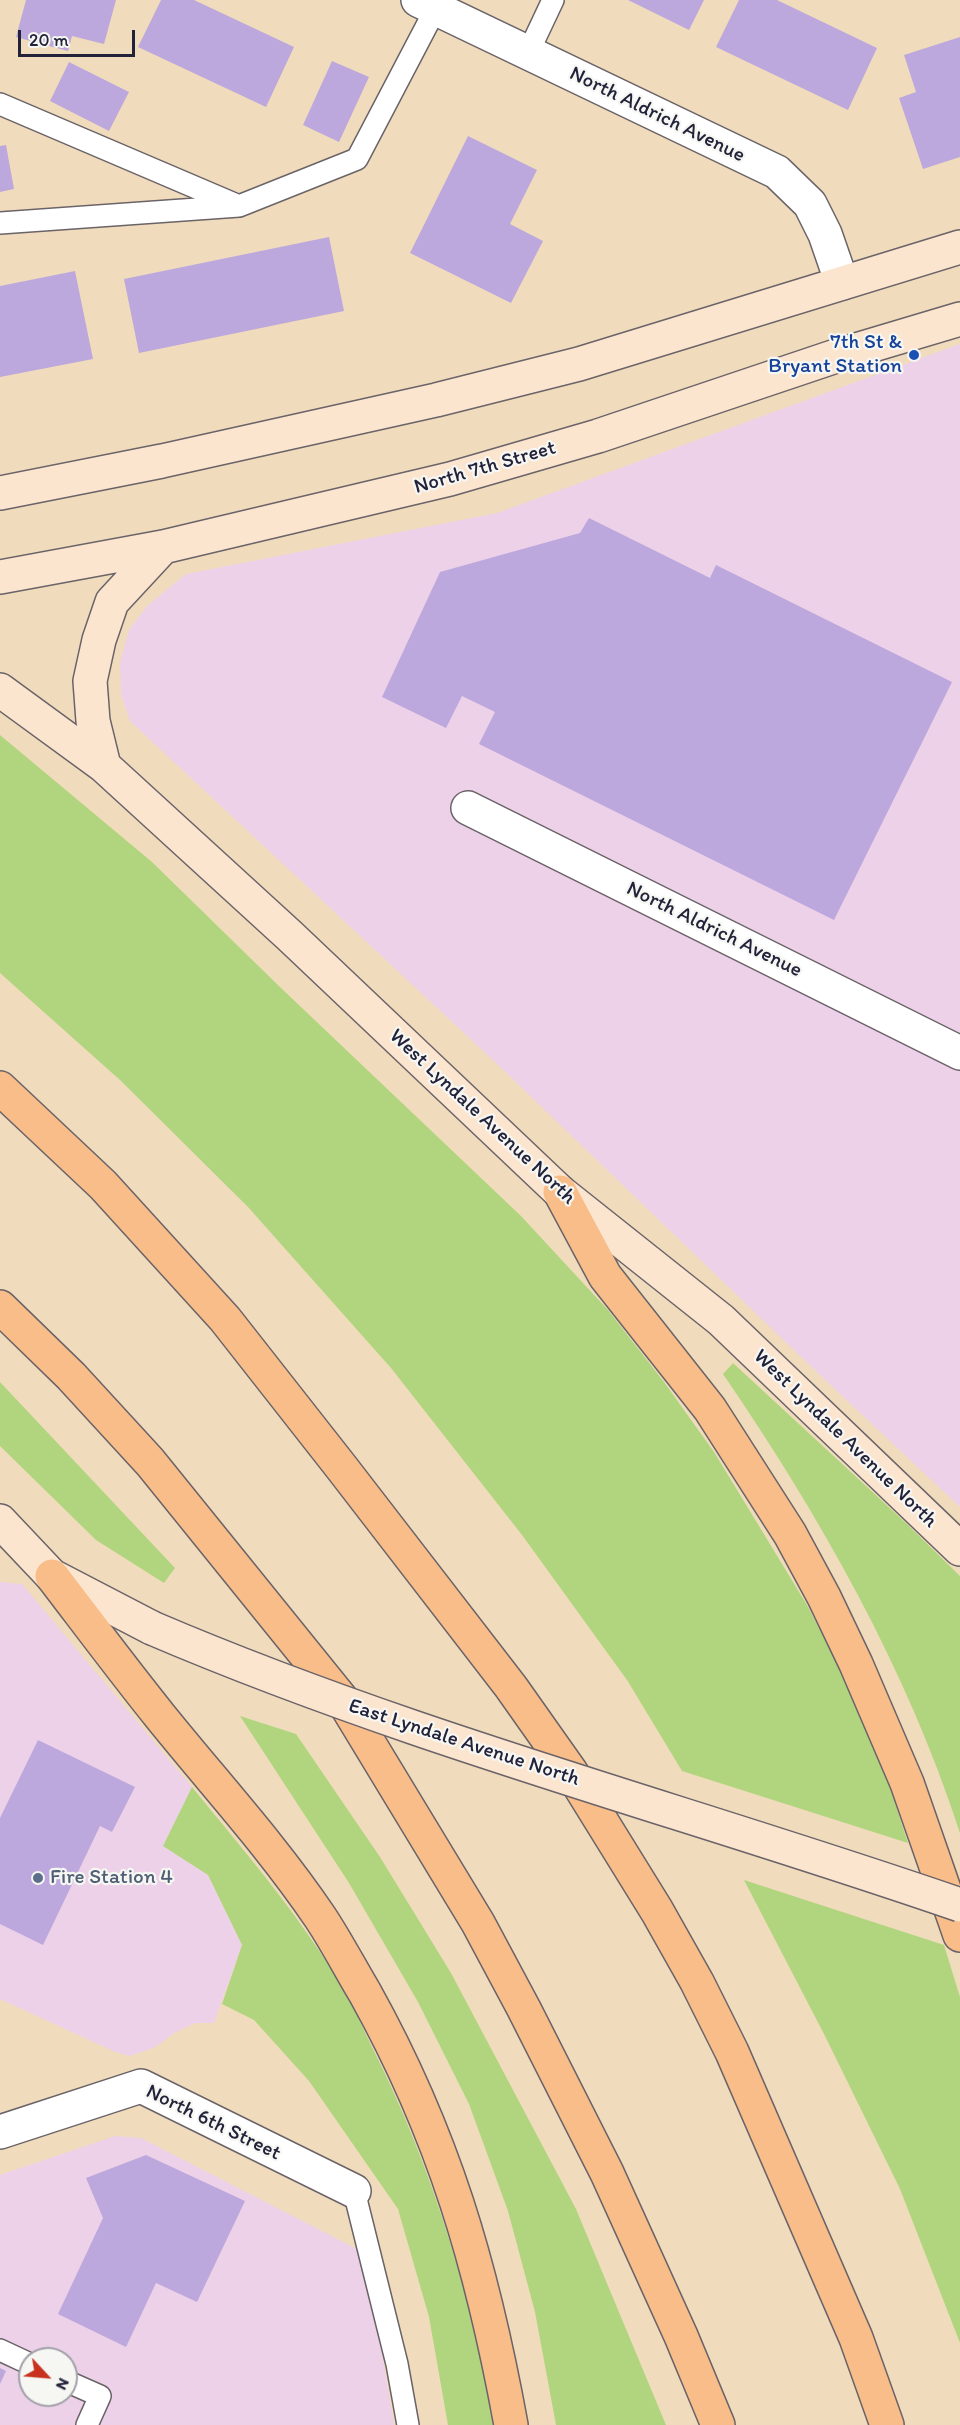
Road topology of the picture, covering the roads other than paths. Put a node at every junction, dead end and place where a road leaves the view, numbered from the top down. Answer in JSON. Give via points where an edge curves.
{"nodes":[{"id":1,"x":554,"y":0,"type":"edge"},
{"id":2,"x":427,"y":4,"type":"edge"},
{"id":3,"x":528,"y":53,"type":"junction"},
{"id":4,"x":0,"y":104,"type":"edge"},
{"id":5,"x":239,"y":206,"type":"junction"},
{"id":6,"x":0,"y":224,"type":"edge"},
{"id":7,"x":960,"y":247,"type":"edge"},
{"id":8,"x":842,"y":283,"type":"junction"},
{"id":9,"x":960,"y":319,"type":"edge"},
{"id":10,"x":0,"y":493,"type":"edge"},
{"id":11,"x":163,"y":547,"type":"junction"},
{"id":12,"x":0,"y":577,"type":"edge"},
{"id":13,"x":0,"y":690,"type":"edge"},
{"id":14,"x":104,"y":766,"type":"junction"},
{"id":15,"x":468,"y":808,"type":"dead end"},
{"id":16,"x":960,"y":1053,"type":"edge"},
{"id":17,"x":0,"y":1088,"type":"edge"},
{"id":18,"x":560,"y":1192,"type":"junction"},
{"id":19,"x":0,"y":1307,"type":"edge"},
{"id":20,"x":6,"y":1536,"type":"edge"},
{"id":21,"x":960,"y":1549,"type":"edge"},
{"id":22,"x":52,"y":1576,"type":"junction"},
{"id":23,"x":960,"y":1905,"type":"edge"},
{"id":24,"x":960,"y":1935,"type":"edge"},
{"id":25,"x":0,"y":2132,"type":"edge"},
{"id":26,"x":354,"y":2192,"type":"joint"},
{"id":27,"x":0,"y":2350,"type":"edge"},
{"id":28,"x":18,"y":2358,"type":"edge"},
{"id":29,"x":78,"y":2387,"type":"edge"},
{"id":30,"x":87,"y":2425,"type":"edge"},
{"id":31,"x":408,"y":2425,"type":"edge"},
{"id":32,"x":511,"y":2425,"type":"edge"},
{"id":33,"x":718,"y":2425,"type":"edge"},
{"id":34,"x":887,"y":2425,"type":"edge"}],
"edges":[{"from":1,"to":3,"type":"lane"},
{"from":2,"to":3,"type":"street","name":"North Aldrich Avenue"},
{"from":2,"to":5,"type":"lane","via":[[357,159]]},
{"from":3,"to":8,"type":"street","name":"North Aldrich Avenue","via":[[777,172],[810,204]]},
{"from":4,"to":5,"type":"lane"},
{"from":5,"to":6,"type":"lane"},
{"from":7,"to":8,"type":"main road"},
{"from":8,"to":10,"type":"main road","via":[[508,382],[162,461]]},
{"from":9,"to":11,"type":"main road","name":"North 7th Street","via":[[525,459],[379,498]]},
{"from":11,"to":12,"type":"main road","name":"North 7th Street"},
{"from":11,"to":14,"type":"main road","via":[[112,602],[99,640],[90,681],[93,721]]},
{"from":13,"to":14,"type":"main road","name":"West Lyndale Avenue North"},
{"from":14,"to":18,"type":"main road","name":"West Lyndale Avenue North"},
{"from":15,"to":16,"type":"street","name":"North Aldrich Avenue"},
{"from":17,"to":34,"type":"highway","via":[[103,1185],[225,1319],[511,1687],[571,1772],[657,1911],[732,2052],[856,2338]]},
{"from":18,"to":21,"type":"main road","name":"West Lyndale Avenue North","via":[[721,1320]]},
{"from":18,"to":24,"type":"highway","via":[[605,1276],[710,1409],[790,1534],[824,1597],[907,1784]]},
{"from":19,"to":33,"type":"highway","via":[[71,1376],[150,1462],[344,1702],[478,1923],[530,2019],[607,2173]]},
{"from":20,"to":22,"type":"main road","name":"East Lyndale Avenue North"},
{"from":22,"to":23,"type":"main road","name":"East Lyndale Avenue North","bridge":true,"via":[[152,1628],[233,1663],[366,1711]]},
{"from":22,"to":32,"type":"highway","via":[[160,1716],[276,1856],[321,1919],[380,2020],[432,2128],[459,2202],[494,2334]]},
{"from":25,"to":26,"type":"street","name":"North 6th Street","via":[[141,2086]]},
{"from":26,"to":31,"type":"lane","via":[[397,2364]]},
{"from":27,"to":28,"type":"lane"},
{"from":29,"to":30,"type":"lane","via":[[100,2397]]}]}
